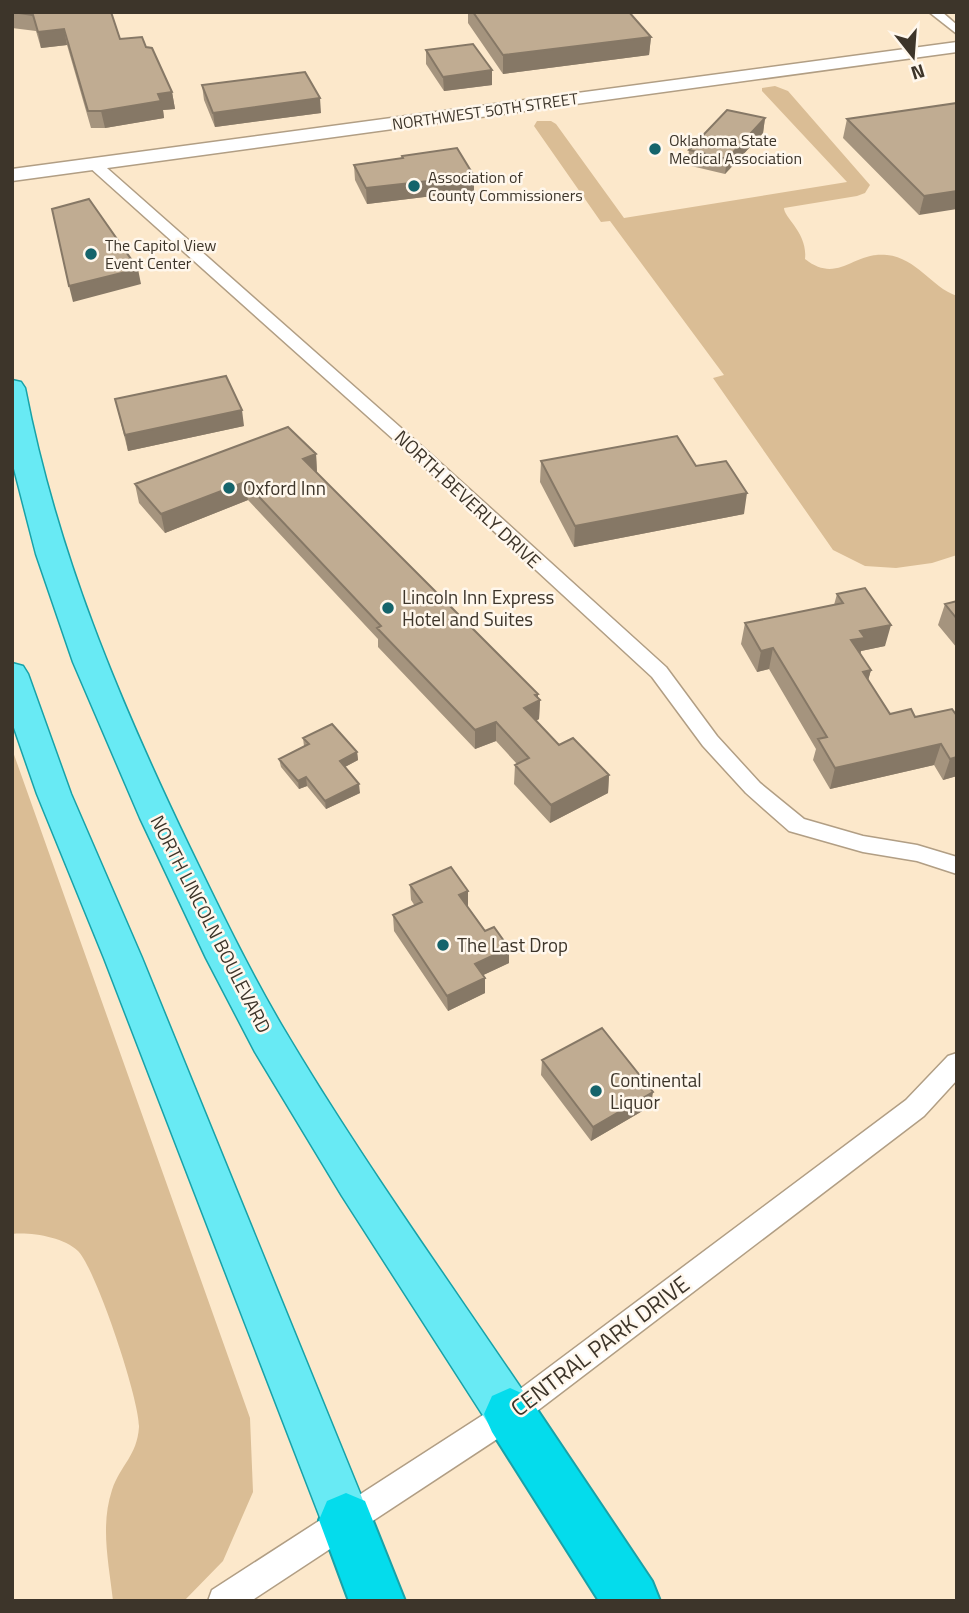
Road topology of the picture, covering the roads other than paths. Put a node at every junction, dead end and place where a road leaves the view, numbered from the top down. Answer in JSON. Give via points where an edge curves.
{"nodes":[{"id":1,"x":935,"y":12,"type":"edge"},
{"id":2,"x":957,"y":31,"type":"edge"},
{"id":3,"x":957,"y":47,"type":"edge"},
{"id":4,"x":94,"y":164,"type":"junction"},
{"id":5,"x":12,"y":175,"type":"edge"},
{"id":6,"x":12,"y":388,"type":"edge"},
{"id":7,"x":12,"y":674,"type":"edge"},
{"id":8,"x":957,"y":866,"type":"edge"},
{"id":9,"x":957,"y":1063,"type":"edge"},
{"id":10,"x":510,"y":1414,"type":"junction"},
{"id":11,"x":346,"y":1520,"type":"junction"},
{"id":12,"x":223,"y":1601,"type":"edge"},
{"id":13,"x":377,"y":1601,"type":"edge"},
{"id":14,"x":632,"y":1601,"type":"edge"}],
"edges":[{"from":1,"to":2,"type":"street"},
{"from":3,"to":4,"type":"main road","name":"NORTHWEST 50TH STREET"},
{"from":4,"to":5,"type":"main road","name":"NORTHWEST 50TH STREET"},
{"from":4,"to":8,"type":"street","name":"NORTH BEVERLY DRIVE","via":[[659,672],[710,741],[753,788],[797,825]]},
{"from":6,"to":10,"type":"main road","name":"NORTH LINCOLN BOULEVARD","via":[[43,530],[89,663],[203,912],[268,1039]]},
{"from":7,"to":11,"type":"main road","via":[[54,794]]},
{"from":9,"to":10,"type":"street","name":"CENTRAL PARK DRIVE","via":[[915,1108]]},
{"from":10,"to":11,"type":"street","name":"CENTRAL PARK DRIVE"},
{"from":10,"to":14,"type":"highway"},
{"from":11,"to":12,"type":"street","name":"CENTRAL PARK DRIVE"},
{"from":11,"to":13,"type":"highway"}]}
